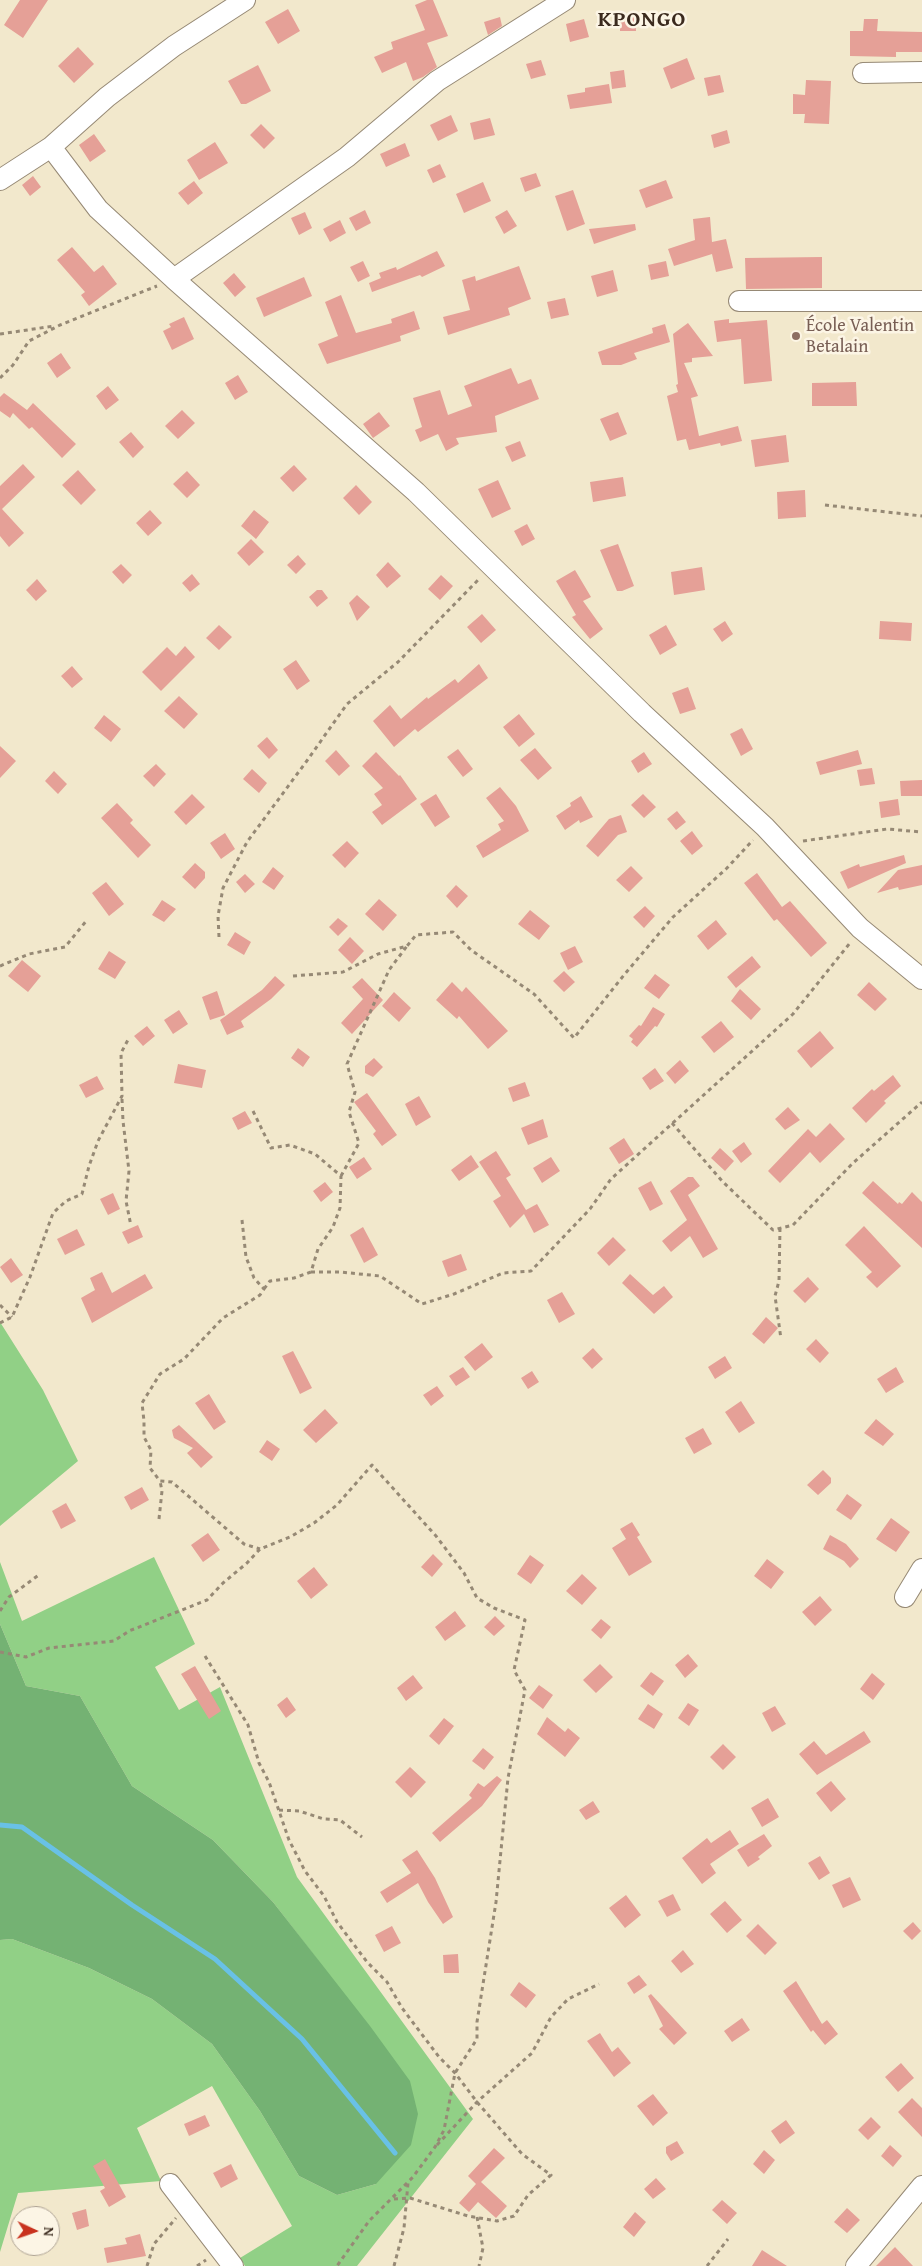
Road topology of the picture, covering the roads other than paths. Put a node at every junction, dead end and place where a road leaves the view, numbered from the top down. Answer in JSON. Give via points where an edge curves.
{"nodes":[{"id":1,"x":245,"y":0,"type":"edge"},
{"id":2,"x":564,"y":0,"type":"edge"},
{"id":3,"x":922,"y":72,"type":"edge"},
{"id":4,"x":863,"y":73,"type":"dead end"},
{"id":5,"x":51,"y":147,"type":"junction"},
{"id":6,"x":0,"y":180,"type":"edge"},
{"id":7,"x":174,"y":279,"type":"junction"},
{"id":8,"x":922,"y":300,"type":"edge"},
{"id":9,"x":739,"y":301,"type":"dead end"},
{"id":10,"x":922,"y":979,"type":"edge"},
{"id":11,"x":922,"y":1569,"type":"edge"},
{"id":12,"x":905,"y":1597,"type":"dead end"},
{"id":13,"x":170,"y":2184,"type":"dead end"},
{"id":14,"x":922,"y":2186,"type":"edge"},
{"id":15,"x":233,"y":2266,"type":"edge"},
{"id":16,"x":856,"y":2266,"type":"edge"}],
"edges":[{"from":1,"to":5,"type":"street","via":[[174,46],[107,97]]},
{"from":2,"to":7,"type":"street","via":[[437,81],[347,157]]},
{"from":3,"to":4,"type":"street"},
{"from":5,"to":6,"type":"street"},
{"from":5,"to":7,"type":"street","via":[[98,209]]},
{"from":7,"to":10,"type":"street","via":[[416,492],[642,713],[771,833],[860,928]]},
{"from":8,"to":9,"type":"street"},
{"from":11,"to":12,"type":"street"},
{"from":13,"to":15,"type":"street"},
{"from":14,"to":16,"type":"street"}]}
